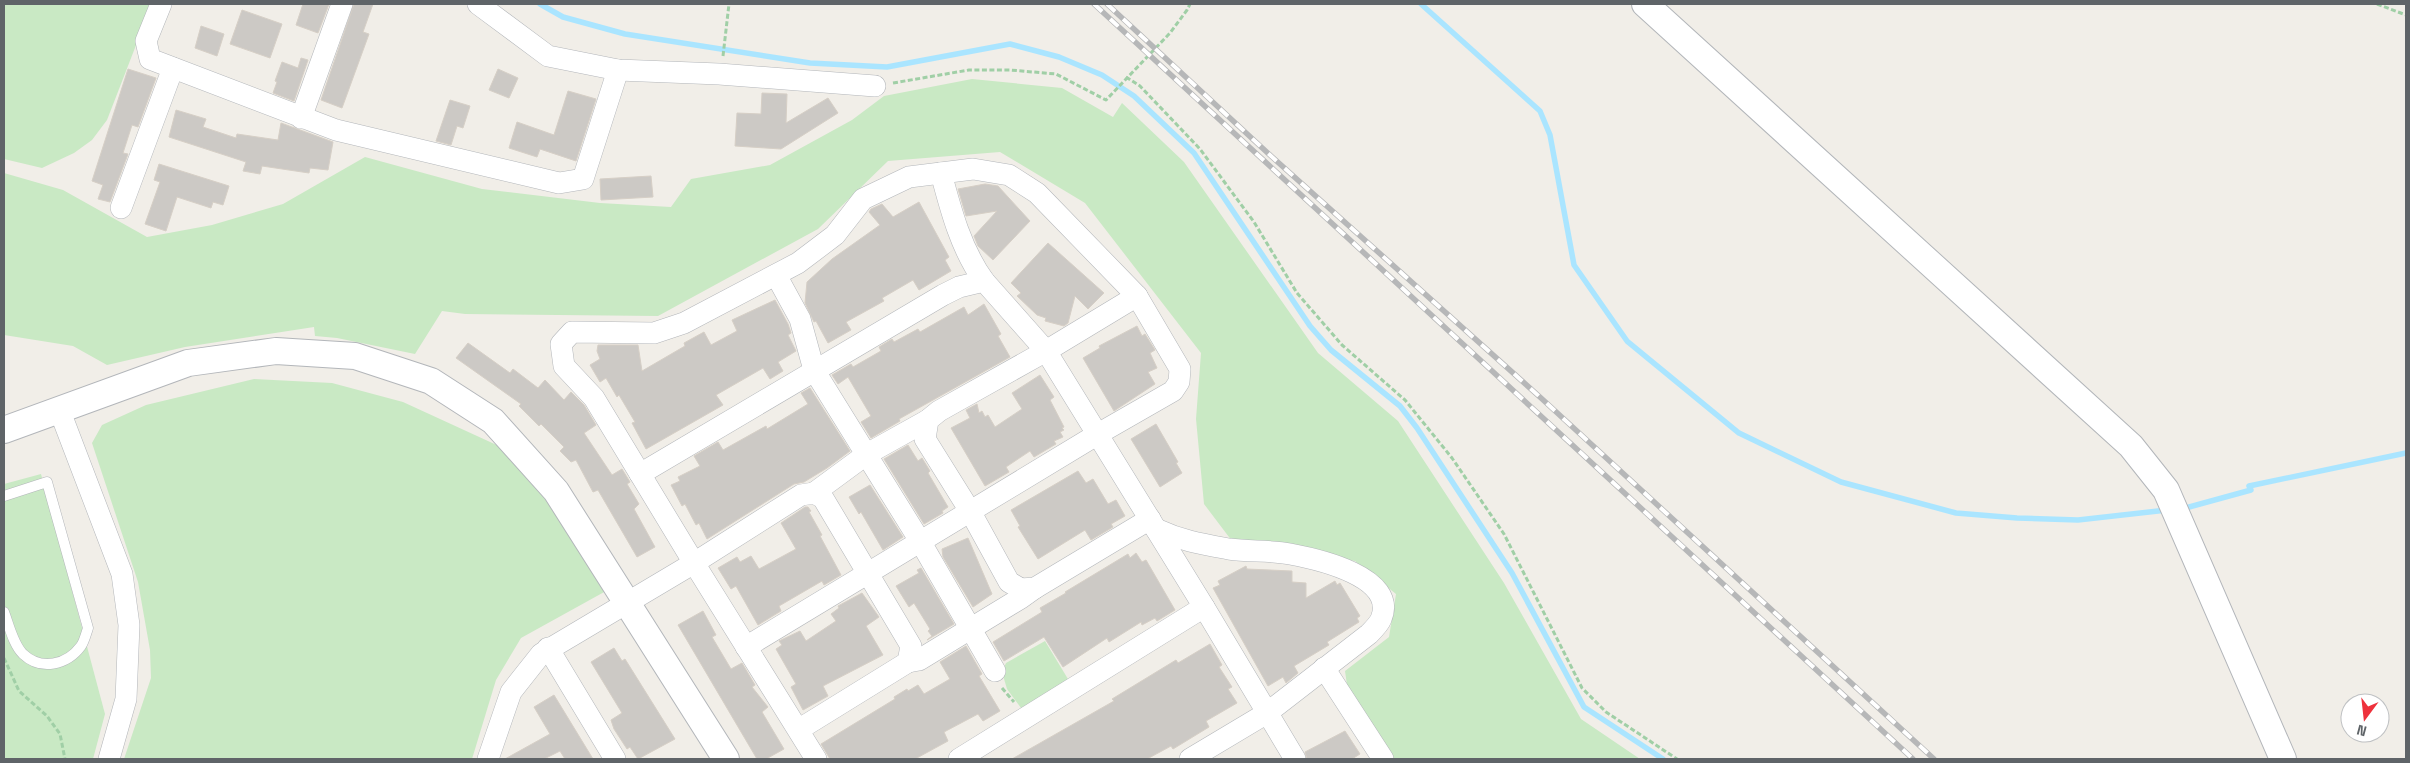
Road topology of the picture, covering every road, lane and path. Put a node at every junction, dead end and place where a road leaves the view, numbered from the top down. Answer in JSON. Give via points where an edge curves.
{"nodes":[{"id":1,"x":161,"y":4,"type":"edge"},
{"id":2,"x":342,"y":4,"type":"edge"},
{"id":3,"x":478,"y":4,"type":"edge"},
{"id":4,"x":729,"y":4,"type":"edge"},
{"id":5,"x":1190,"y":4,"type":"edge"},
{"id":6,"x":1646,"y":4,"type":"edge"},
{"id":7,"x":2376,"y":4,"type":"edge"},
{"id":8,"x":2406,"y":15,"type":"edge"},
{"id":9,"x":724,"y":45,"type":"dead end"},
{"id":10,"x":172,"y":68,"type":"junction"},
{"id":11,"x":618,"y":70,"type":"junction"},
{"id":12,"x":1126,"y":77,"type":"junction"},
{"id":13,"x":875,"y":86,"type":"joint"},
{"id":14,"x":301,"y":118,"type":"junction"},
{"id":15,"x":941,"y":173,"type":"junction"},
{"id":16,"x":121,"y":208,"type":"dead end"},
{"id":17,"x":776,"y":275,"type":"junction"},
{"id":18,"x":984,"y":282,"type":"junction"},
{"id":19,"x":1137,"y":296,"type":"junction"},
{"id":20,"x":1046,"y":351,"type":"junction"},
{"id":21,"x":814,"y":370,"type":"junction"},
{"id":22,"x":58,"y":410,"type":"junction"},
{"id":23,"x":928,"y":420,"type":"junction"},
{"id":24,"x":4,"y":430,"type":"edge"},
{"id":25,"x":1098,"y":434,"type":"junction"},
{"id":26,"x":867,"y":454,"type":"junction"},
{"id":27,"x":640,"y":474,"type":"junction"},
{"id":28,"x":814,"y":493,"type":"junction"},
{"id":29,"x":4,"y":496,"type":"edge"},
{"id":30,"x":970,"y":511,"type":"junction"},
{"id":31,"x":1153,"y":524,"type":"junction"},
{"id":32,"x":920,"y":541,"type":"junction"},
{"id":33,"x":694,"y":564,"type":"junction"},
{"id":34,"x":869,"y":572,"type":"junction"},
{"id":35,"x":1034,"y":588,"type":"junction"},
{"id":36,"x":627,"y":601,"type":"junction"},
{"id":37,"x":1204,"y":607,"type":"junction"},
{"id":38,"x":4,"y":612,"type":"edge"},
{"id":39,"x":971,"y":629,"type":"junction"},
{"id":40,"x":746,"y":647,"type":"junction"},
{"id":41,"x":548,"y":648,"type":"junction"},
{"id":42,"x":4,"y":658,"type":"edge"},
{"id":43,"x":908,"y":662,"type":"junction"},
{"id":44,"x":1324,"y":668,"type":"junction"},
{"id":45,"x":995,"y":671,"type":"joint"},
{"id":46,"x":1267,"y":713,"type":"junction"},
{"id":47,"x":1028,"y":717,"type":"junction"},
{"id":48,"x":798,"y":730,"type":"junction"},
{"id":49,"x":491,"y":757,"type":"edge"},
{"id":50,"x":64,"y":759,"type":"edge"},
{"id":51,"x":109,"y":759,"type":"edge"},
{"id":52,"x":615,"y":759,"type":"edge"},
{"id":53,"x":726,"y":759,"type":"edge"},
{"id":54,"x":816,"y":759,"type":"edge"},
{"id":55,"x":959,"y":759,"type":"edge"},
{"id":56,"x":1190,"y":759,"type":"edge"},
{"id":57,"x":1295,"y":759,"type":"edge"},
{"id":58,"x":1383,"y":759,"type":"edge"},
{"id":59,"x":1676,"y":759,"type":"edge"},
{"id":60,"x":2284,"y":759,"type":"edge"}],
"edges":[{"from":1,"to":10,"type":"street","via":[[146,41],[150,59]]},
{"from":2,"to":14,"type":"street"},
{"from":3,"to":11,"type":"street","via":[[548,56]]},
{"from":4,"to":9,"type":"path"},
{"from":5,"to":12,"type":"path","via":[[1170,33]]},
{"from":6,"to":60,"type":"street","via":[[2131,446],[2166,490]]},
{"from":7,"to":8,"type":"path"},
{"from":10,"to":14,"type":"street"},
{"from":10,"to":16,"type":"street"},
{"from":11,"to":13,"type":"street"},
{"from":11,"to":14,"type":"street","via":[[583,179],[559,183],[336,130]]},
{"from":12,"to":13,"type":"path","via":[[1106,100],[1056,74],[1010,70],[969,70]]},
{"from":12,"to":59,"type":"path","via":[[1140,86],[1200,149],[1254,222],[1304,301],[1342,345],[1405,400],[1452,458],[1504,534],[1582,688],[1606,712]]},
{"from":15,"to":17,"type":"street","via":[[909,177],[863,199],[835,235]]},
{"from":15,"to":18,"type":"street","via":[[952,216],[972,265]]},
{"from":15,"to":19,"type":"street","via":[[973,169],[1009,175],[1037,193]]},
{"from":17,"to":21,"type":"street","via":[[800,319]]},
{"from":17,"to":27,"type":"street","via":[[684,323],[654,333],[572,332],[561,344],[564,366],[594,398]]},
{"from":18,"to":20,"type":"street"},
{"from":18,"to":21,"type":"street","via":[[959,286]]},
{"from":19,"to":20,"type":"street"},
{"from":19,"to":25,"type":"street","via":[[1180,369],[1179,382],[1173,391]]},
{"from":20,"to":23,"type":"street","via":[[938,411]]},
{"from":20,"to":25,"type":"street"},
{"from":21,"to":26,"type":"street"},
{"from":21,"to":27,"type":"street"},
{"from":22,"to":24,"type":"street"},
{"from":22,"to":36,"type":"street","via":[[188,363],[276,351],[355,356],[431,381],[493,421],[556,491]]},
{"from":22,"to":51,"type":"street","via":[[122,574],[129,625],[126,699]]},
{"from":23,"to":26,"type":"street"},
{"from":23,"to":30,"type":"street","via":[[925,439]]},
{"from":25,"to":30,"type":"street"},
{"from":25,"to":31,"type":"street"},
{"from":26,"to":28,"type":"street"},
{"from":26,"to":32,"type":"street"},
{"from":27,"to":33,"type":"street"},
{"from":28,"to":33,"type":"street","via":[[801,495]]},
{"from":28,"to":34,"type":"street","via":[[824,498]]},
{"from":29,"to":38,"type":"lane","via":[[47,482],[88,628],[82,646],[68,658],[40,665],[23,654]]},
{"from":30,"to":32,"type":"street"},
{"from":30,"to":35,"type":"street","via":[[1009,582],[1021,589]]},
{"from":31,"to":35,"type":"street"},
{"from":31,"to":37,"type":"street"},
{"from":31,"to":44,"type":"street","via":[[1181,541],[1290,554],[1350,570],[1372,582],[1382,600],[1381,619],[1369,634]]},
{"from":32,"to":34,"type":"street"},
{"from":32,"to":39,"type":"street"},
{"from":33,"to":36,"type":"street"},
{"from":33,"to":40,"type":"street"},
{"from":34,"to":40,"type":"street"},
{"from":34,"to":43,"type":"street","via":[[911,646]]},
{"from":35,"to":39,"type":"street"},
{"from":36,"to":41,"type":"street"},
{"from":36,"to":53,"type":"street"},
{"from":37,"to":46,"type":"street"},
{"from":37,"to":47,"type":"street"},
{"from":39,"to":43,"type":"street","via":[[919,660]]},
{"from":39,"to":45,"type":"street"},
{"from":40,"to":48,"type":"street"},
{"from":41,"to":49,"type":"street","via":[[511,692]]},
{"from":41,"to":52,"type":"street"},
{"from":42,"to":50,"type":"path","via":[[19,691],[47,716],[60,734]]},
{"from":43,"to":48,"type":"street"},
{"from":44,"to":46,"type":"street"},
{"from":44,"to":58,"type":"street"},
{"from":45,"to":47,"type":"path","via":[[1003,691]]},
{"from":46,"to":56,"type":"street"},
{"from":46,"to":57,"type":"street"},
{"from":47,"to":55,"type":"street"},
{"from":48,"to":54,"type":"street"}]}
